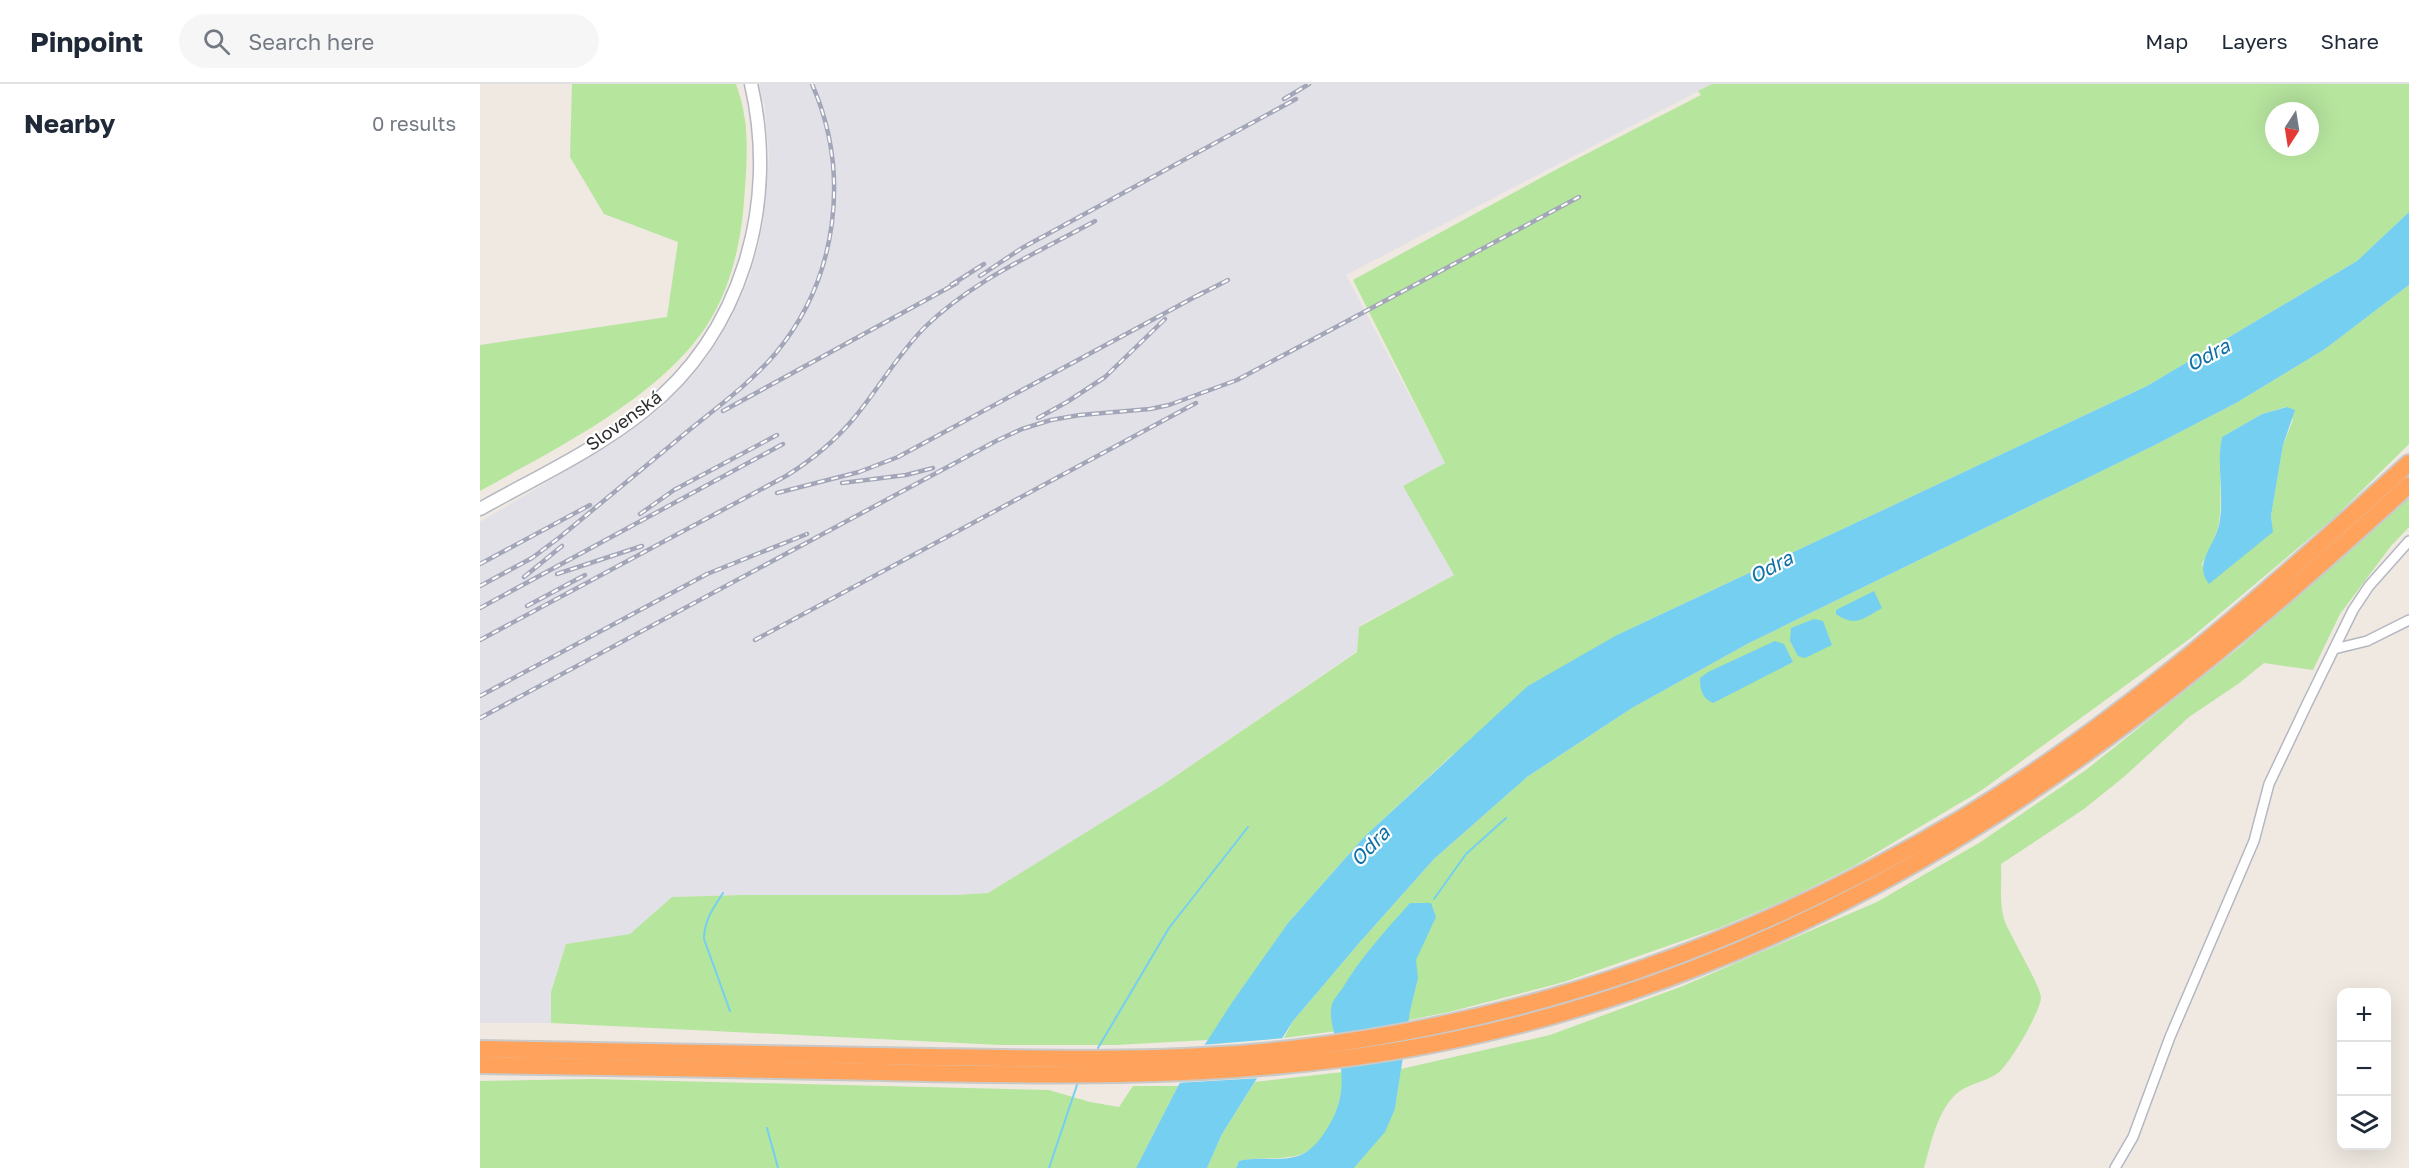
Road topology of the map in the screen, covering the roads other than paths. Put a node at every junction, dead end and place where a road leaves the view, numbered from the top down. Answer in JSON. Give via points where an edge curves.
{"nodes":[{"id":1,"x":751,"y":84,"type":"edge"},
{"id":2,"x":2409,"y":463,"type":"edge"},
{"id":3,"x":2409,"y":485,"type":"edge"},
{"id":4,"x":480,"y":509,"type":"edge"},
{"id":5,"x":2409,"y":541,"type":"edge"},
{"id":6,"x":2409,"y":620,"type":"edge"},
{"id":7,"x":2334,"y":649,"type":"junction"},
{"id":8,"x":1453,"y":1031,"type":"junction"},
{"id":9,"x":480,"y":1049,"type":"edge"},
{"id":10,"x":480,"y":1065,"type":"edge"},
{"id":11,"x":938,"y":1065,"type":"junction"},
{"id":12,"x":2115,"y":1168,"type":"edge"}],
"edges":[{"from":1,"to":4,"type":"street","name":"Slovenská","via":[[761,149],[758,212],[743,271],[712,335],[686,369],[645,410],[595,445]]},
{"from":2,"to":8,"type":"highway","via":[[2202,644],[2126,704],[1968,814],[1832,890],[1755,926],[1628,975]]},
{"from":3,"to":8,"type":"highway","via":[[2305,579],[2134,717],[2056,774],[1909,867],[1821,914],[1700,967],[1546,1017]]},
{"from":5,"to":7,"type":"street","via":[[2368,585]]},
{"from":6,"to":7,"type":"street","via":[[2367,641]]},
{"from":7,"to":12,"type":"street","via":[[2269,784],[2254,841],[2170,1037],[2133,1137]]},
{"from":8,"to":11,"type":"highway","via":[[1354,1057],[1220,1070],[1118,1075]]},
{"from":9,"to":11,"type":"highway"},
{"from":10,"to":11,"type":"highway"}]}
